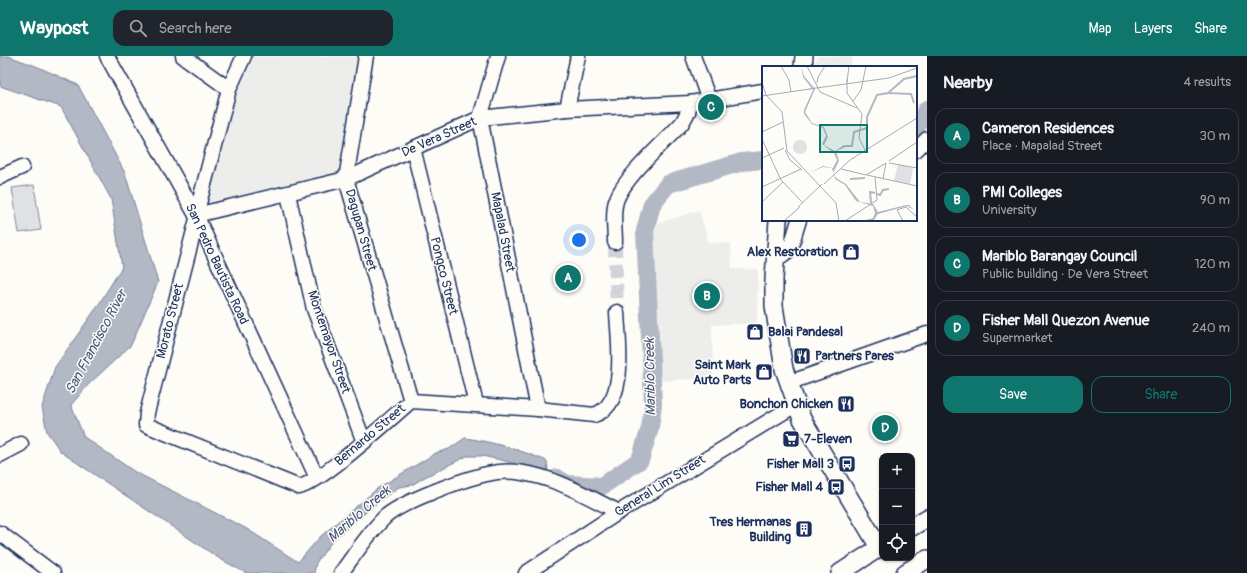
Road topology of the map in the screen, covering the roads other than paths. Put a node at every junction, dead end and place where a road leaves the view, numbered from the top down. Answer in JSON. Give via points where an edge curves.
{"nodes":[{"id":1,"x":107,"y":56,"type":"edge"},
{"id":2,"x":183,"y":56,"type":"edge"},
{"id":3,"x":244,"y":56,"type":"edge"},
{"id":4,"x":366,"y":56,"type":"edge"},
{"id":5,"x":498,"y":56,"type":"edge"},
{"id":6,"x":578,"y":56,"type":"edge"},
{"id":7,"x":693,"y":56,"type":"edge"},
{"id":8,"x":804,"y":56,"type":"edge"},
{"id":9,"x":802,"y":66,"type":"edge"},
{"id":10,"x":229,"y":89,"type":"junction"},
{"id":11,"x":762,"y":91,"type":"edge"},
{"id":12,"x":709,"y":100,"type":"junction"},
{"id":13,"x":690,"y":103,"type":"junction"},
{"id":14,"x":567,"y":109,"type":"junction"},
{"id":15,"x":480,"y":118,"type":"junction"},
{"id":16,"x":927,"y":139,"type":"edge"},
{"id":17,"x":413,"y":148,"type":"junction"},
{"id":18,"x":917,"y":149,"type":"edge"},
{"id":19,"x":22,"y":167,"type":"dead end"},
{"id":20,"x":0,"y":177,"type":"edge"},
{"id":21,"x":346,"y":179,"type":"junction"},
{"id":22,"x":288,"y":194,"type":"junction"},
{"id":23,"x":196,"y":217,"type":"junction"},
{"id":24,"x":778,"y":221,"type":"edge"},
{"id":25,"x":799,"y":221,"type":"edge"},
{"id":26,"x":615,"y":242,"type":"tunnel mouth"},
{"id":27,"x":775,"y":256,"type":"junction"},
{"id":28,"x":617,"y":312,"type":"tunnel mouth"},
{"id":29,"x":927,"y":334,"type":"edge"},
{"id":30,"x":788,"y":383,"type":"junction"},
{"id":31,"x":411,"y":401,"type":"junction"},
{"id":32,"x":476,"y":404,"type":"junction"},
{"id":33,"x":797,"y":404,"type":"junction"},
{"id":34,"x":538,"y":409,"type":"junction"},
{"id":35,"x":146,"y":424,"type":"joint"},
{"id":36,"x":364,"y":442,"type":"junction"},
{"id":37,"x":21,"y":444,"type":"dead end"},
{"id":38,"x":0,"y":455,"type":"edge"},
{"id":39,"x":317,"y":478,"type":"junction"},
{"id":40,"x":618,"y":512,"type":"junction"},
{"id":41,"x":927,"y":518,"type":"edge"},
{"id":42,"x":915,"y":525,"type":"edge"},
{"id":43,"x":0,"y":533,"type":"edge"},
{"id":44,"x":879,"y":538,"type":"edge"},
{"id":45,"x":879,"y":543,"type":"edge"},
{"id":46,"x":927,"y":559,"type":"edge"},
{"id":47,"x":53,"y":573,"type":"edge"},
{"id":48,"x":341,"y":573,"type":"edge"},
{"id":49,"x":526,"y":573,"type":"edge"},
{"id":50,"x":840,"y":573,"type":"edge"},
{"id":51,"x":905,"y":573,"type":"edge"}],
"edges":[{"from":1,"to":23,"type":"street","name":"San Pedro Bautista Road"},
{"from":2,"to":10,"type":"street"},
{"from":3,"to":10,"type":"street","name":"Morato Street"},
{"from":4,"to":21,"type":"street","name":"Dagupan Street"},
{"from":5,"to":15,"type":"street","name":"Mapalad Street"},
{"from":6,"to":14,"type":"street"},
{"from":7,"to":12,"type":"street"},
{"from":8,"to":9,"type":"main road"},
{"from":10,"to":23,"type":"street","name":"Morato Street"},
{"from":11,"to":12,"type":"street","name":"De Vera Street"},
{"from":12,"to":13,"type":"street","name":"De Vera Street"},
{"from":13,"to":14,"type":"street","name":"De Vera Street"},
{"from":13,"to":26,"type":"street","via":[[682,123],[626,182],[619,194],[614,212]]},
{"from":14,"to":15,"type":"street","name":"De Vera Street"},
{"from":15,"to":17,"type":"street","name":"De Vera Street"},
{"from":15,"to":34,"type":"street","name":"Mapalad Street"},
{"from":16,"to":18,"type":"street"},
{"from":17,"to":21,"type":"street","name":"De Vera Street"},
{"from":17,"to":32,"type":"street","name":"Pongco Street"},
{"from":19,"to":20,"type":"street"},
{"from":21,"to":22,"type":"street","name":"De Vera Street"},
{"from":21,"to":31,"type":"street","name":"Dagupan Street"},
{"from":22,"to":23,"type":"street","name":"De Vera Street"},
{"from":22,"to":36,"type":"street","name":"Montemayor Street","via":[[314,309]]},
{"from":23,"to":35,"type":"street","name":"Morato Street"},
{"from":23,"to":39,"type":"street","name":"San Pedro Bautista Road"},
{"from":24,"to":27,"type":"main road"},
{"from":25,"to":27,"type":"street","via":[[788,251],[782,256]]},
{"from":27,"to":30,"type":"main road","via":[[776,324]]},
{"from":28,"to":34,"type":"street","name":"Bernardo Street","via":[[618,386],[608,406],[594,415]]},
{"from":29,"to":30,"type":"street"},
{"from":30,"to":33,"type":"main road"},
{"from":31,"to":32,"type":"street","name":"Bernardo Street"},
{"from":31,"to":36,"type":"street","name":"Bernardo Street"},
{"from":32,"to":34,"type":"street","name":"Bernardo Street"},
{"from":33,"to":40,"type":"street","name":"General Lim Street"},
{"from":33,"to":44,"type":"main road","via":[[802,419]]},
{"from":35,"to":39,"type":"street","name":"Bernardo Street","via":[[299,487]]},
{"from":36,"to":39,"type":"street","name":"Bernardo Street"},
{"from":37,"to":38,"type":"street"},
{"from":40,"to":48,"type":"street","via":[[559,483],[543,478],[510,471],[486,474],[426,495],[395,510],[380,523]]},
{"from":40,"to":49,"type":"street","name":"General Lim Street"},
{"from":41,"to":42,"type":"main road"},
{"from":43,"to":47,"type":"street"},
{"from":45,"to":50,"type":"main road"},
{"from":46,"to":51,"type":"main road"}]}
